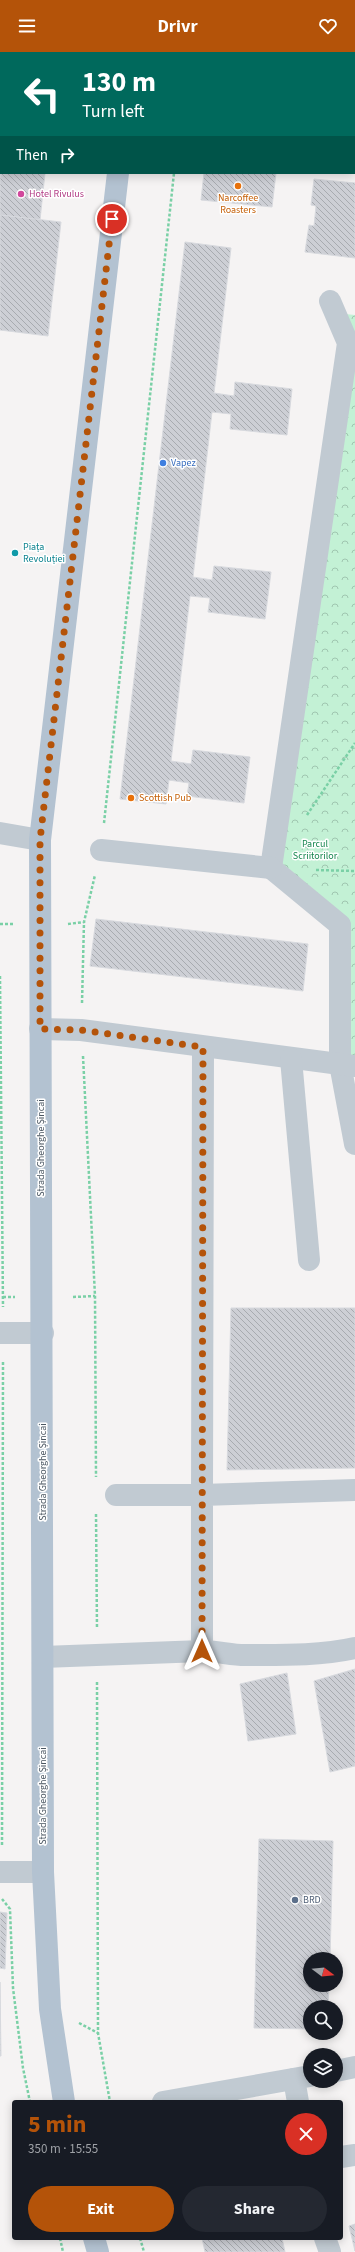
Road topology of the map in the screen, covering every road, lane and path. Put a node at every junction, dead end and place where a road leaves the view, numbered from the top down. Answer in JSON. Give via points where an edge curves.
{"nodes":[{"id":1,"x":118,"y":174,"type":"edge"},
{"id":2,"x":174,"y":174,"type":"edge"},
{"id":3,"x":330,"y":301,"type":"dead end"},
{"id":4,"x":355,"y":743,"type":"edge"},
{"id":5,"x":306,"y":816,"type":"dead end"},
{"id":6,"x":0,"y":833,"type":"edge"},
{"id":7,"x":40,"y":840,"type":"junction"},
{"id":8,"x":101,"y":850,"type":"junction"},
{"id":9,"x":271,"y":868,"type":"junction"},
{"id":10,"x":0,"y":924,"type":"edge"},
{"id":11,"x":68,"y":924,"type":"dead end"},
{"id":12,"x":15,"y":925,"type":"dead end"},
{"id":13,"x":0,"y":976,"type":"edge"},
{"id":14,"x":40,"y":1029,"type":"junction"},
{"id":15,"x":203,"y":1047,"type":"junction"},
{"id":16,"x":291,"y":1059,"type":"junction"},
{"id":17,"x":348,"y":1065,"type":"edge"},
{"id":18,"x":355,"y":1144,"type":"edge"},
{"id":19,"x":309,"y":1260,"type":"dead end"},
{"id":20,"x":95,"y":1296,"type":"dead end"},
{"id":21,"x":3,"y":1297,"type":"junction"},
{"id":22,"x":17,"y":1297,"type":"dead end"},
{"id":23,"x":73,"y":1297,"type":"dead end"},
{"id":24,"x":1,"y":1333,"type":"edge"},
{"id":25,"x":43,"y":1333,"type":"junction"},
{"id":26,"x":355,"y":1490,"type":"edge"},
{"id":27,"x":116,"y":1495,"type":"dead end"},
{"id":28,"x":202,"y":1495,"type":"junction"},
{"id":29,"x":355,"y":1648,"type":"edge"},
{"id":30,"x":202,"y":1651,"type":"junction"},
{"id":31,"x":43,"y":1657,"type":"junction"},
{"id":32,"x":2,"y":1847,"type":"dead end"},
{"id":33,"x":0,"y":1872,"type":"edge"},
{"id":34,"x":43,"y":1872,"type":"junction"},
{"id":35,"x":1,"y":1897,"type":"dead end"},
{"id":36,"x":76,"y":2022,"type":"dead end"},
{"id":37,"x":98,"y":2033,"type":"dead end"},
{"id":38,"x":355,"y":2067,"type":"edge"},
{"id":39,"x":343,"y":2070,"type":"edge"},
{"id":40,"x":302,"y":2078,"type":"edge"},
{"id":41,"x":30,"y":2100,"type":"edge"},
{"id":42,"x":64,"y":2100,"type":"edge"},
{"id":43,"x":175,"y":2100,"type":"edge"},
{"id":44,"x":298,"y":2100,"type":"edge"},
{"id":45,"x":355,"y":2155,"type":"edge"},
{"id":46,"x":343,"y":2158,"type":"edge"},
{"id":47,"x":60,"y":2240,"type":"edge"},
{"id":48,"x":95,"y":2240,"type":"edge"},
{"id":49,"x":141,"y":2240,"type":"edge"},
{"id":50,"x":327,"y":2240,"type":"edge"},
{"id":51,"x":63,"y":2252,"type":"edge"},
{"id":52,"x":98,"y":2252,"type":"edge"},
{"id":53,"x":144,"y":2252,"type":"edge"},
{"id":54,"x":330,"y":2252,"type":"edge"}],
"edges":[{"from":1,"to":7,"type":"main road"},
{"from":2,"to":8,"type":"path"},
{"from":3,"to":9,"type":"street","via":[[348,343]]},
{"from":4,"to":5,"type":"path"},
{"from":6,"to":7,"type":"street"},
{"from":7,"to":14,"type":"main road","name":"Strada Gheorghe Șincai"},
{"from":8,"to":9,"type":"street"},
{"from":8,"to":11,"type":"path","via":[[84,922]]},
{"from":9,"to":17,"type":"street","via":[[340,925]]},
{"from":10,"to":12,"type":"path"},
{"from":13,"to":21,"type":"path"},
{"from":14,"to":15,"type":"street","via":[[81,1030]]},
{"from":14,"to":25,"type":"main road","name":"Strada Gheorghe Șincai"},
{"from":15,"to":16,"type":"street"},
{"from":15,"to":28,"type":"street"},
{"from":16,"to":17,"type":"street"},
{"from":16,"to":19,"type":"street"},
{"from":17,"to":18,"type":"street"},
{"from":20,"to":23,"type":"path"},
{"from":21,"to":22,"type":"path"},
{"from":21,"to":24,"type":"path"},
{"from":24,"to":25,"type":"street"},
{"from":24,"to":32,"type":"path"},
{"from":25,"to":31,"type":"main road","name":"Strada Gheorghe Șincai"},
{"from":26,"to":28,"type":"street"},
{"from":27,"to":28,"type":"street"},
{"from":28,"to":30,"type":"street"},
{"from":29,"to":30,"type":"street","via":[[243,1655]]},
{"from":30,"to":31,"type":"street"},
{"from":31,"to":34,"type":"main road","name":"Strada Gheorghe Șincai"},
{"from":33,"to":34,"type":"street"},
{"from":34,"to":42,"type":"main road","name":"Strada Gheorghe Șincai","via":[[50,2008]]},
{"from":35,"to":41,"type":"path","via":[[10,1910],[13,1988]]},
{"from":36,"to":37,"type":"path"},
{"from":38,"to":39,"type":"street"},
{"from":40,"to":43,"type":"street"},
{"from":40,"to":44,"type":"street"},
{"from":45,"to":46,"type":"street"},
{"from":47,"to":51,"type":"path"},
{"from":48,"to":52,"type":"main road"},
{"from":49,"to":53,"type":"path"},
{"from":50,"to":54,"type":"street"}]}
